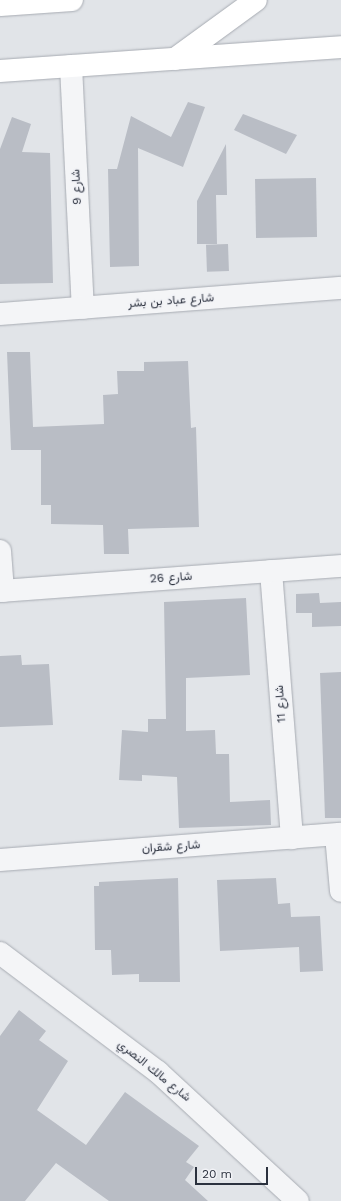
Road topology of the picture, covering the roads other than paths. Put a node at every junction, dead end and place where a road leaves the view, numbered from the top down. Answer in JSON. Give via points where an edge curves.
{"nodes":[{"id":1,"x":72,"y":0,"type":"edge"},
{"id":2,"x":256,"y":0,"type":"edge"},
{"id":3,"x":0,"y":5,"type":"edge"},
{"id":4,"x":341,"y":47,"type":"edge"},
{"id":5,"x":175,"y":59,"type":"junction"},
{"id":6,"x":71,"y":66,"type":"junction"},
{"id":7,"x":0,"y":71,"type":"edge"},
{"id":8,"x":341,"y":288,"type":"edge"},
{"id":9,"x":83,"y":308,"type":"junction"},
{"id":10,"x":0,"y":314,"type":"edge"},
{"id":11,"x":0,"y":551,"type":"edge"},
{"id":12,"x":341,"y":566,"type":"edge"},
{"id":13,"x":271,"y":571,"type":"junction"},
{"id":14,"x":2,"y":591,"type":"edge"},
{"id":15,"x":339,"y":835,"type":"edge"},
{"id":16,"x":292,"y":838,"type":"junction"},
{"id":17,"x":0,"y":860,"type":"edge"},
{"id":18,"x":341,"y":892,"type":"edge"},
{"id":19,"x":0,"y":953,"type":"edge"},
{"id":20,"x":298,"y":1201,"type":"edge"}],
"edges":[{"from":1,"to":3,"type":"main road"},
{"from":2,"to":5,"type":"main road"},
{"from":4,"to":5,"type":"main road"},
{"from":5,"to":6,"type":"main road"},
{"from":6,"to":7,"type":"main road"},
{"from":6,"to":9,"type":"street","name":"شارع 9"},
{"from":8,"to":9,"type":"street","name":"شارع عباد بن بشر"},
{"from":9,"to":10,"type":"street","name":"شارع عباد بن بشر"},
{"from":11,"to":14,"type":"street"},
{"from":12,"to":13,"type":"street","name":"شارع 26"},
{"from":13,"to":14,"type":"street","name":"شارع 26"},
{"from":13,"to":16,"type":"street","name":"شارع 11"},
{"from":15,"to":16,"type":"street","name":"شارع شقران"},
{"from":15,"to":18,"type":"street"},
{"from":16,"to":17,"type":"street","name":"شارع شقران"},
{"from":19,"to":20,"type":"street","name":"شارع مالك النصري","via":[[158,1072]]}]}
